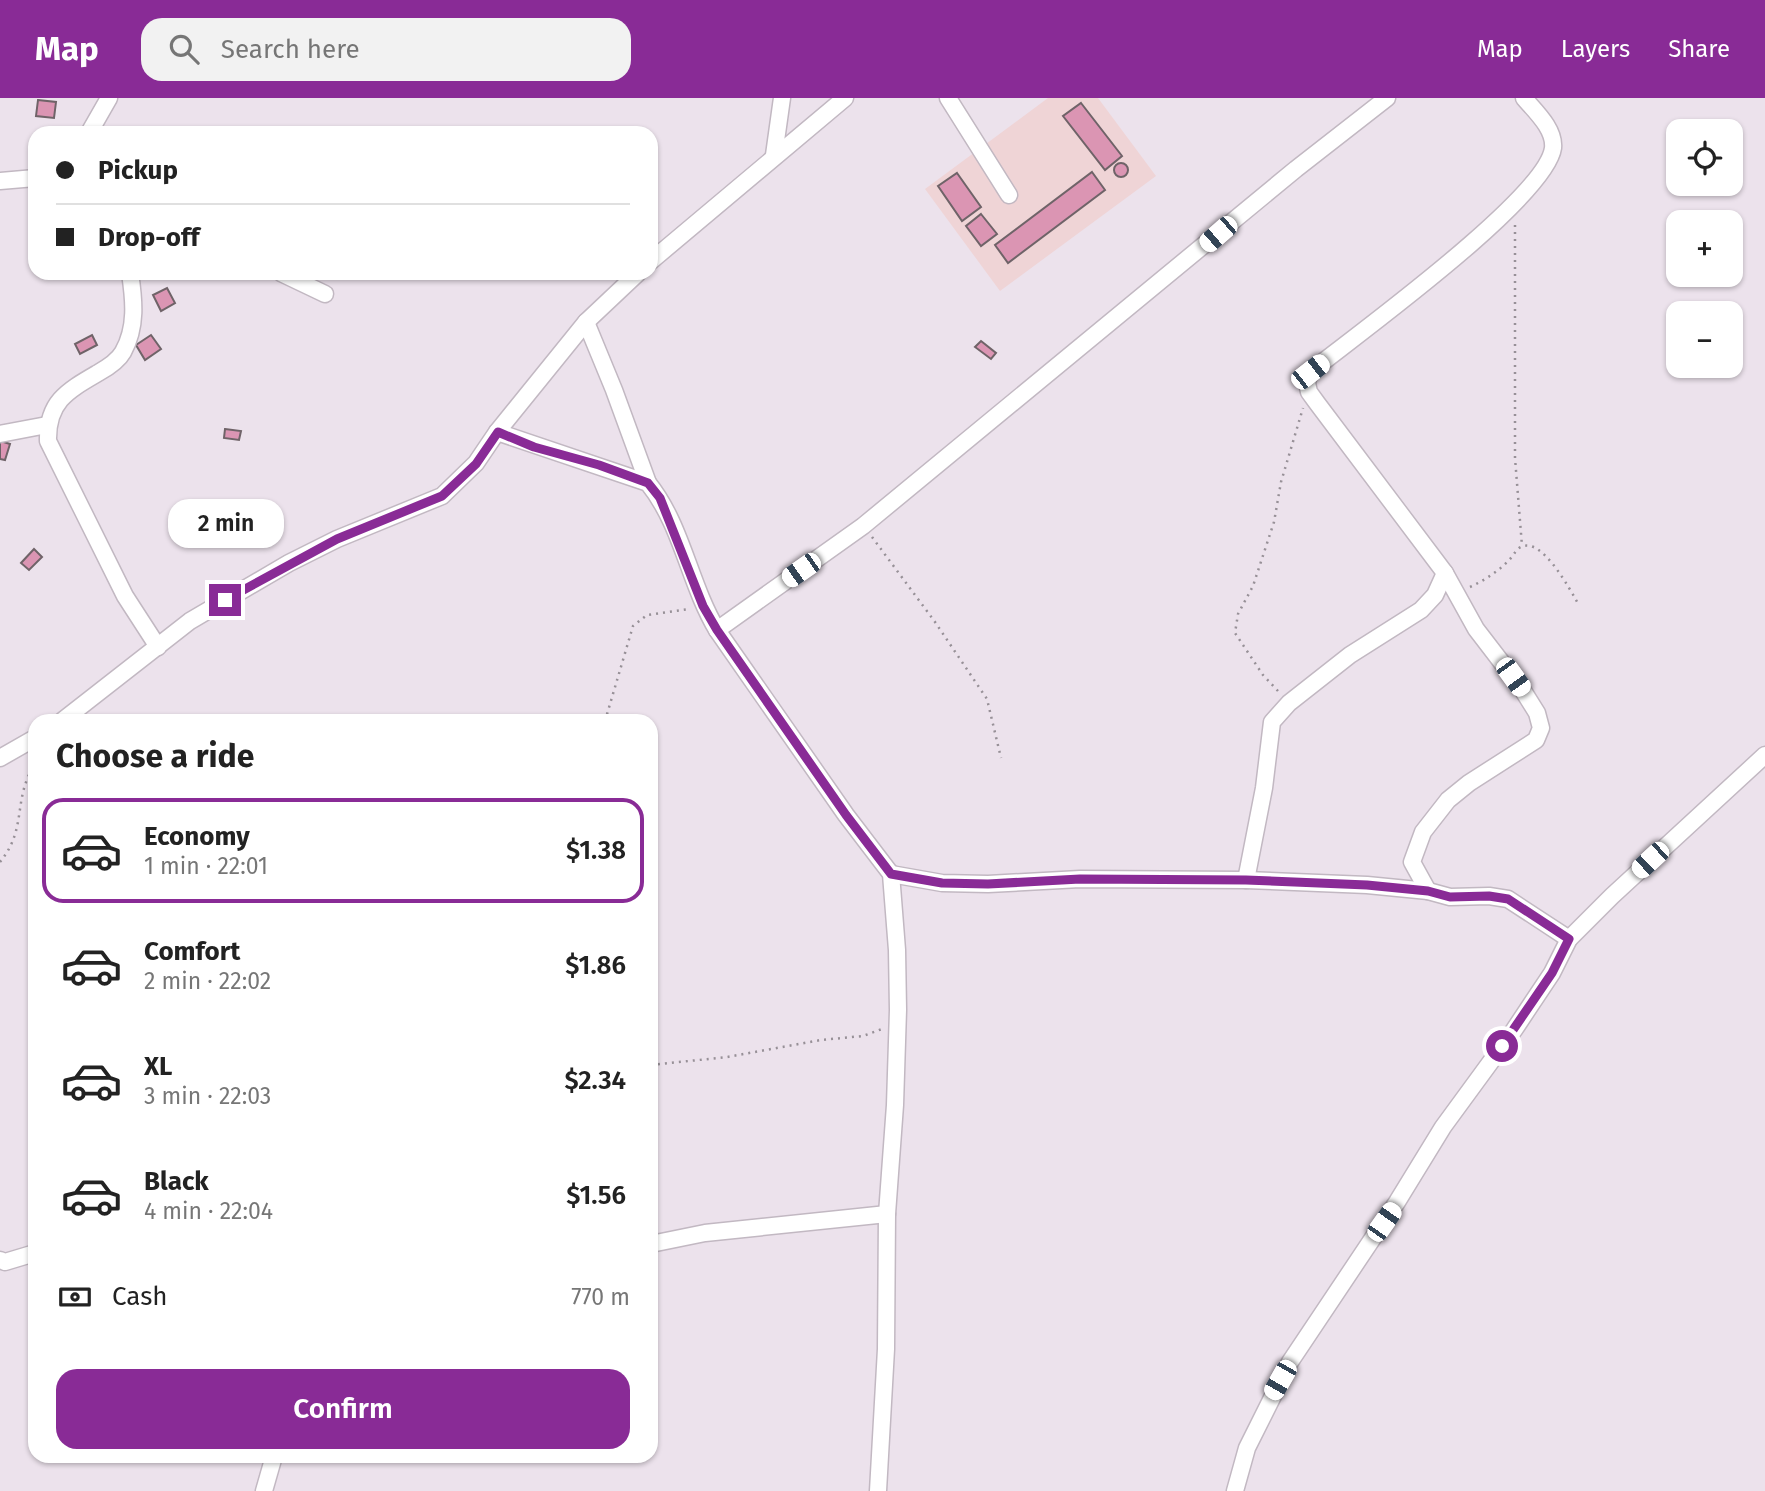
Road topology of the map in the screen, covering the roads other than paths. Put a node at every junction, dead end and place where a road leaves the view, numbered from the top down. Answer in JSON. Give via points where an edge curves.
{"nodes":[{"id":1,"x":109,"y":98,"type":"edge"},
{"id":2,"x":782,"y":98,"type":"edge"},
{"id":3,"x":845,"y":98,"type":"edge"},
{"id":4,"x":948,"y":98,"type":"edge"},
{"id":5,"x":1387,"y":98,"type":"edge"},
{"id":6,"x":1524,"y":98,"type":"edge"},
{"id":7,"x":93,"y":126,"type":"edge"},
{"id":8,"x":774,"y":155,"type":"junction"},
{"id":9,"x":28,"y":179,"type":"edge"},
{"id":10,"x":0,"y":181,"type":"edge"},
{"id":11,"x":1009,"y":195,"type":"dead end"},
{"id":12,"x":658,"y":255,"type":"edge"},
{"id":13,"x":131,"y":280,"type":"edge"},
{"id":14,"x":296,"y":280,"type":"edge"},
{"id":15,"x":631,"y":280,"type":"edge"},
{"id":16,"x":325,"y":294,"type":"dead end"},
{"id":17,"x":586,"y":322,"type":"junction"},
{"id":18,"x":47,"y":425,"type":"junction"},
{"id":19,"x":498,"y":432,"type":"junction"},
{"id":20,"x":0,"y":434,"type":"edge"},
{"id":21,"x":648,"y":483,"type":"junction"},
{"id":22,"x":1445,"y":573,"type":"junction"},
{"id":23,"x":717,"y":630,"type":"junction"},
{"id":24,"x":159,"y":647,"type":"junction"},
{"id":25,"x":71,"y":714,"type":"edge"},
{"id":26,"x":28,"y":742,"type":"edge"},
{"id":27,"x":1765,"y":755,"type":"edge"},
{"id":28,"x":0,"y":758,"type":"edge"},
{"id":29,"x":891,"y":874,"type":"junction"},
{"id":30,"x":1246,"y":880,"type":"junction"},
{"id":31,"x":1428,"y":891,"type":"junction"},
{"id":32,"x":1569,"y":939,"type":"junction"},
{"id":33,"x":887,"y":1214,"type":"junction"},
{"id":34,"x":658,"y":1243,"type":"edge"},
{"id":35,"x":28,"y":1255,"type":"edge"},
{"id":36,"x":0,"y":1260,"type":"edge"},
{"id":37,"x":272,"y":1463,"type":"edge"},
{"id":38,"x":264,"y":1491,"type":"edge"},
{"id":39,"x":878,"y":1491,"type":"edge"},
{"id":40,"x":1236,"y":1491,"type":"edge"}],
"edges":[{"from":1,"to":7,"type":"street"},
{"from":2,"to":8,"type":"street"},
{"from":3,"to":8,"type":"street"},
{"from":4,"to":11,"type":"street"},
{"from":5,"to":23,"type":"street","via":[[863,526]]},
{"from":6,"to":22,"type":"street","via":[[1552,138],[1549,161],[1512,205],[1387,314],[1310,372],[1307,383],[1309,392]]},
{"from":8,"to":12,"type":"street"},
{"from":9,"to":10,"type":"street"},
{"from":13,"to":18,"type":"street","via":[[135,308],[122,355],[65,393]]},
{"from":14,"to":16,"type":"street"},
{"from":15,"to":17,"type":"street"},
{"from":17,"to":19,"type":"street"},
{"from":17,"to":21,"type":"street"},
{"from":18,"to":20,"type":"street"},
{"from":18,"to":24,"type":"street","via":[[48,441],[72,493],[125,596]]},
{"from":19,"to":21,"type":"street"},
{"from":19,"to":24,"type":"street","via":[[476,464],[442,496],[289,563],[190,621]]},
{"from":21,"to":23,"type":"street","via":[[660,498]]},
{"from":22,"to":30,"type":"street","via":[[1435,595],[1421,610],[1350,655],[1272,722],[1265,788]]},
{"from":22,"to":31,"type":"street","via":[[1476,629],[1537,713],[1541,727],[1536,740],[1469,783],[1434,816],[1412,862]]},
{"from":23,"to":29,"type":"street"},
{"from":24,"to":25,"type":"street"},
{"from":26,"to":28,"type":"street"},
{"from":27,"to":32,"type":"street"},
{"from":29,"to":30,"type":"street","via":[[942,883],[988,884],[1080,879]]},
{"from":29,"to":33,"type":"street","via":[[897,1024]]},
{"from":30,"to":31,"type":"street"},
{"from":31,"to":32,"type":"street","via":[[1450,897],[1508,899]]},
{"from":32,"to":40,"type":"street","via":[[1514,1031],[1443,1127],[1290,1362],[1247,1448]]},
{"from":33,"to":34,"type":"street","via":[[705,1233]]},
{"from":33,"to":39,"type":"street"},
{"from":35,"to":36,"type":"street"},
{"from":37,"to":38,"type":"street"}]}
